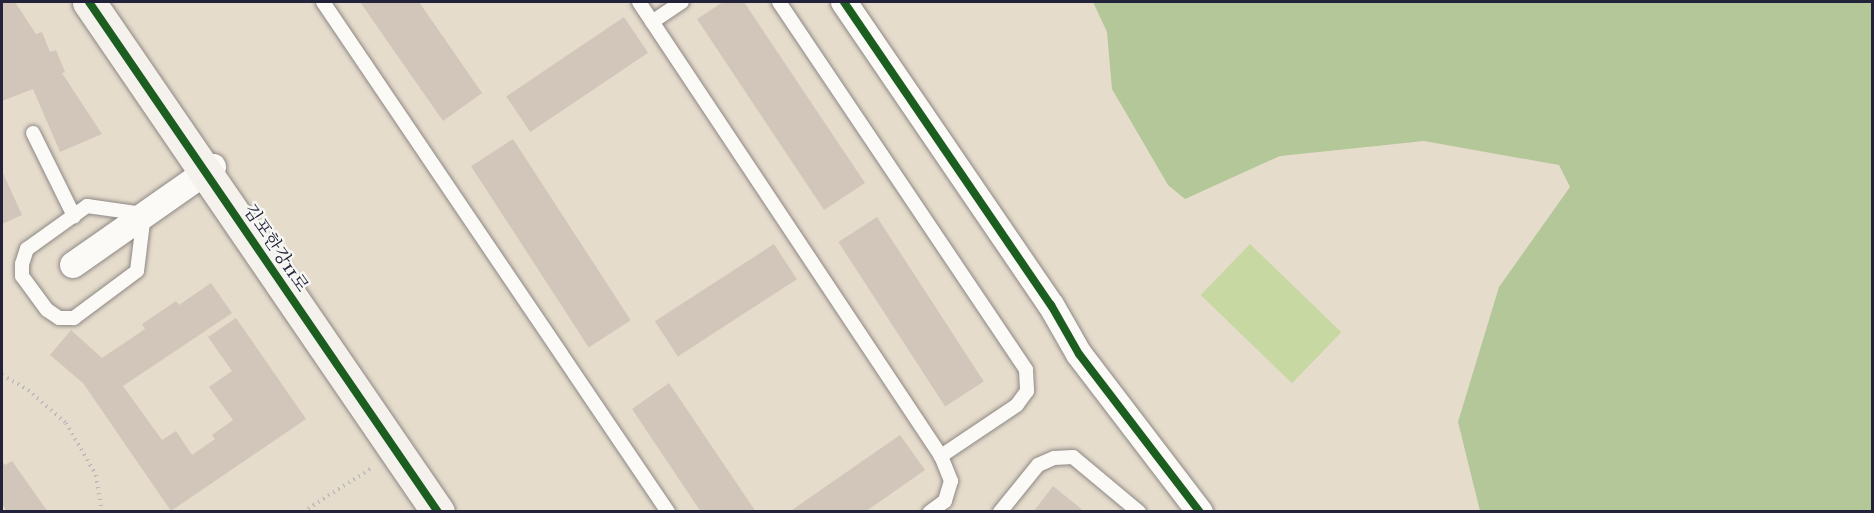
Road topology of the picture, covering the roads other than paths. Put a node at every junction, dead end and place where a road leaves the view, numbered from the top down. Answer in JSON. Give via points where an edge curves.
{"nodes":[{"id":1,"x":89,"y":2,"type":"edge"},
{"id":2,"x":102,"y":2,"type":"edge"},
{"id":3,"x":323,"y":2,"type":"edge"},
{"id":4,"x":639,"y":2,"type":"edge"},
{"id":5,"x":682,"y":2,"type":"edge"},
{"id":6,"x":779,"y":2,"type":"edge"},
{"id":7,"x":844,"y":2,"type":"edge"},
{"id":8,"x":652,"y":22,"type":"junction"},
{"id":9,"x":33,"y":133,"type":"dead end"},
{"id":10,"x":210,"y":170,"type":"junction"},
{"id":11,"x":144,"y":214,"type":"junction"},
{"id":12,"x":74,"y":216,"type":"junction"},
{"id":13,"x":73,"y":265,"type":"dead end"},
{"id":14,"x":941,"y":456,"type":"junction"},
{"id":15,"x":438,"y":512,"type":"edge"},
{"id":16,"x":448,"y":512,"type":"edge"},
{"id":17,"x":668,"y":512,"type":"edge"},
{"id":18,"x":930,"y":512,"type":"edge"},
{"id":19,"x":1000,"y":512,"type":"edge"},
{"id":20,"x":1139,"y":512,"type":"edge"},
{"id":21,"x":1200,"y":512,"type":"edge"}],
"edges":[{"from":1,"to":10,"type":"street","name":"김포한강11로"},
{"from":2,"to":10,"type":"street","name":"김포한강11로"},
{"from":3,"to":17,"type":"lane"},
{"from":4,"to":8,"type":"lane"},
{"from":5,"to":8,"type":"lane"},
{"from":6,"to":14,"type":"lane","via":[[1026,370],[1027,390],[1017,405]]},
{"from":7,"to":21,"type":"street","via":[[1051,305],[1079,354]]},
{"from":8,"to":14,"type":"lane"},
{"from":9,"to":12,"type":"lane"},
{"from":10,"to":11,"type":"street"},
{"from":10,"to":15,"type":"street","name":"김포한강11로"},
{"from":10,"to":16,"type":"street","name":"김포한강11로"},
{"from":11,"to":12,"type":"lane","via":[[87,206]]},
{"from":11,"to":12,"type":"lane","via":[[137,271],[74,318],[59,318],[47,310],[22,276],[22,264],[27,249]]},
{"from":11,"to":13,"type":"street"},
{"from":14,"to":18,"type":"lane","via":[[951,481],[945,501]]},
{"from":19,"to":20,"type":"lane","via":[[1038,465],[1054,458],[1073,457]]}]}
